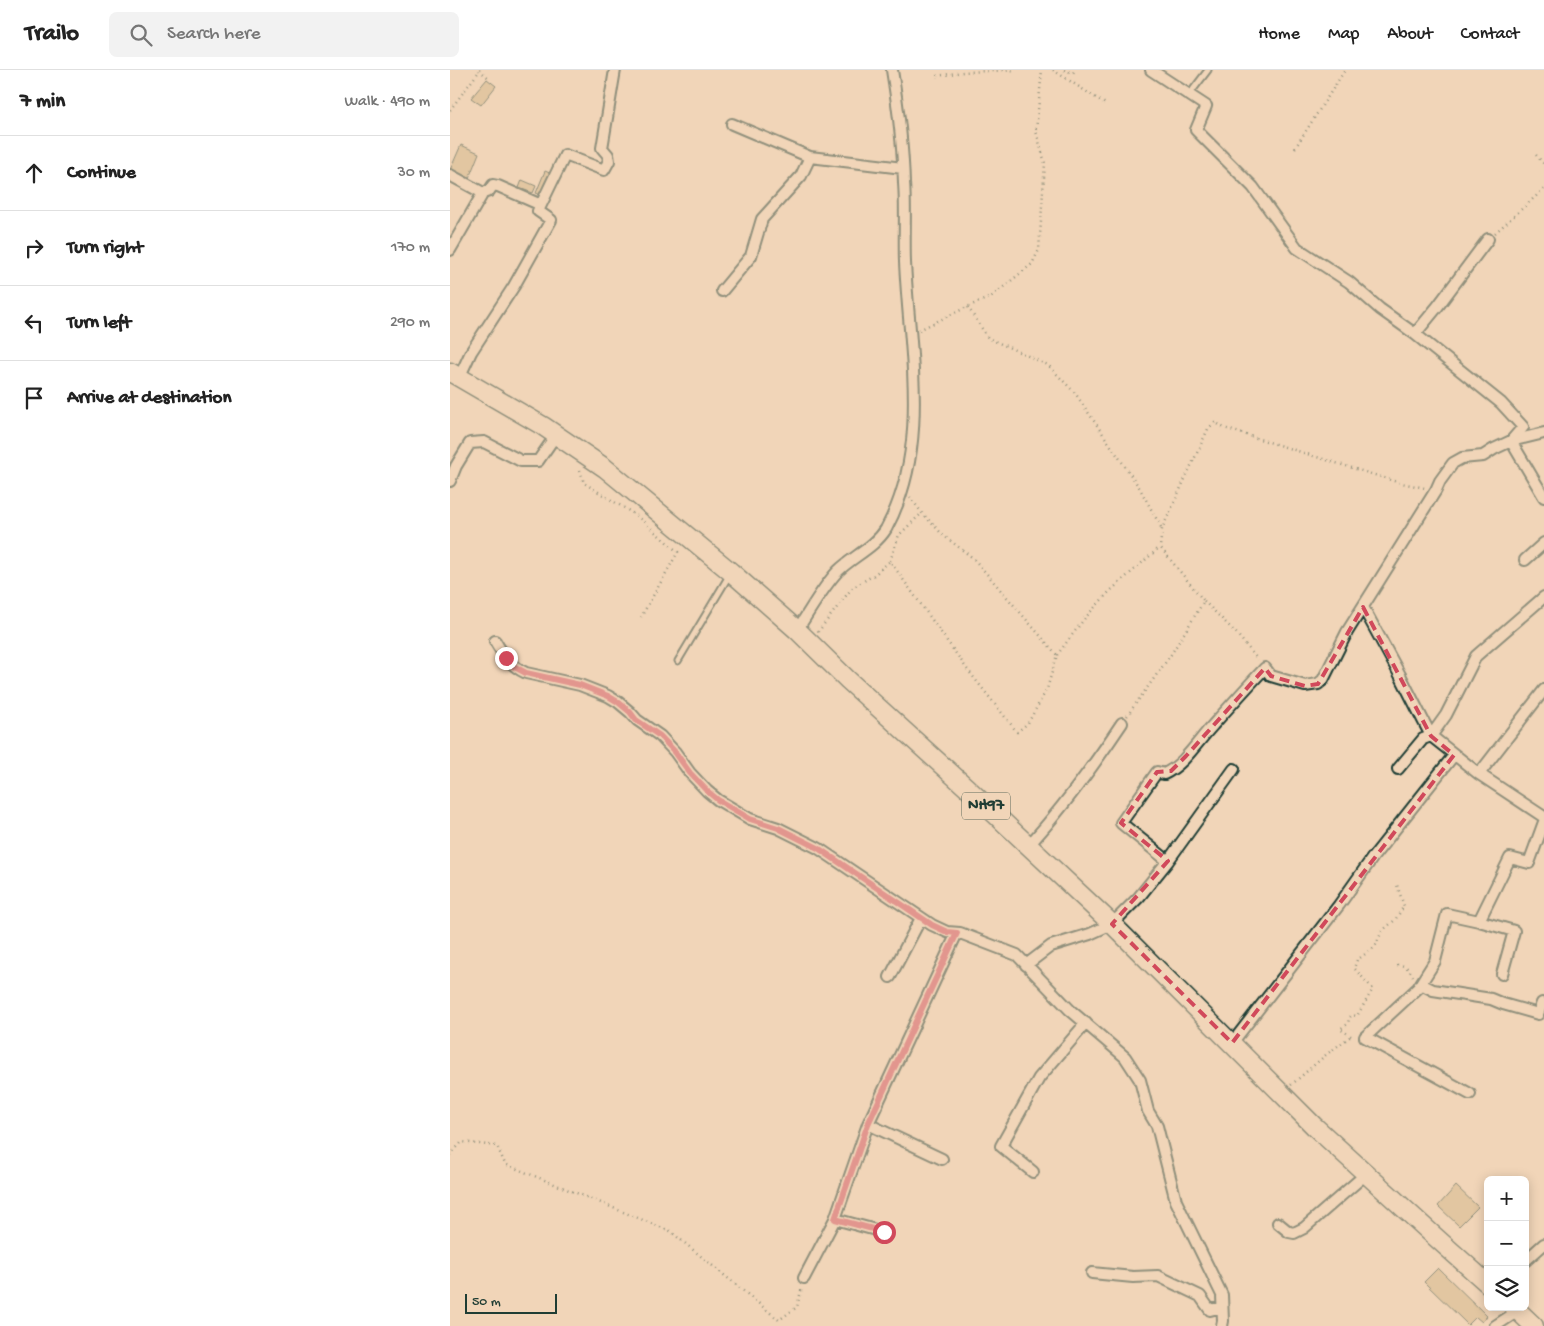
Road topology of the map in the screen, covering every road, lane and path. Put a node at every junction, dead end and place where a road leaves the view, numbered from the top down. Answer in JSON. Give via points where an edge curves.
{"nodes":[{"id":1,"x":480,"y":70,"type":"edge"},
{"id":2,"x":615,"y":70,"type":"edge"},
{"id":3,"x":892,"y":70,"type":"edge"},
{"id":4,"x":1016,"y":70,"type":"edge"},
{"id":5,"x":1042,"y":70,"type":"edge"},
{"id":6,"x":1053,"y":70,"type":"edge"},
{"id":7,"x":1064,"y":70,"type":"edge"},
{"id":8,"x":1076,"y":70,"type":"edge"},
{"id":9,"x":1151,"y":70,"type":"edge"},
{"id":10,"x":1208,"y":70,"type":"edge"},
{"id":11,"x":1345,"y":70,"type":"edge"},
{"id":12,"x":937,"y":76,"type":"dead end"},
{"id":13,"x":490,"y":79,"type":"dead end"},
{"id":14,"x":1190,"y":95,"type":"junction"},
{"id":15,"x":1107,"y":105,"type":"dead end"},
{"id":16,"x":450,"y":110,"type":"edge"},
{"id":17,"x":732,"y":124,"type":"dead end"},
{"id":18,"x":1295,"y":148,"type":"dead end"},
{"id":19,"x":1536,"y":155,"type":"dead end"},
{"id":20,"x":810,"y":157,"type":"junction"},
{"id":21,"x":1544,"y":164,"type":"edge"},
{"id":22,"x":903,"y":168,"type":"junction"},
{"id":23,"x":450,"y":176,"type":"edge"},
{"id":24,"x":1544,"y":189,"type":"edge"},
{"id":25,"x":483,"y":193,"type":"junction"},
{"id":26,"x":541,"y":205,"type":"junction"},
{"id":27,"x":1488,"y":239,"type":"joint"},
{"id":28,"x":450,"y":250,"type":"edge"},
{"id":29,"x":722,"y":291,"type":"dead end"},
{"id":30,"x":967,"y":306,"type":"junction"},
{"id":31,"x":912,"y":334,"type":"junction"},
{"id":32,"x":1414,"y":334,"type":"junction"},
{"id":33,"x":455,"y":375,"type":"edge"},
{"id":34,"x":1544,"y":433,"type":"edge"},
{"id":35,"x":556,"y":435,"type":"junction"},
{"id":36,"x":1511,"y":441,"type":"junction"},
{"id":37,"x":578,"y":463,"type":"dead end"},
{"id":38,"x":450,"y":481,"type":"edge"},
{"id":39,"x":904,"y":488,"type":"junction"},
{"id":40,"x":1436,"y":490,"type":"junction"},
{"id":41,"x":1544,"y":497,"type":"edge"},
{"id":42,"x":922,"y":513,"type":"junction"},
{"id":43,"x":1162,"y":529,"type":"junction"},
{"id":44,"x":1544,"y":543,"type":"edge"},
{"id":45,"x":1160,"y":547,"type":"junction"},
{"id":46,"x":1525,"y":560,"type":"dead end"},
{"id":47,"x":890,"y":561,"type":"junction"},
{"id":48,"x":731,"y":572,"type":"junction"},
{"id":49,"x":1544,"y":597,"type":"edge"},
{"id":50,"x":1204,"y":601,"type":"junction"},
{"id":51,"x":1363,"y":608,"type":"junction"},
{"id":52,"x":641,"y":617,"type":"dead end"},
{"id":53,"x":797,"y":630,"type":"junction"},
{"id":54,"x":494,"y":641,"type":"dead end"},
{"id":55,"x":810,"y":643,"type":"junction"},
{"id":56,"x":1057,"y":655,"type":"junction"},
{"id":57,"x":678,"y":661,"type":"dead end"},
{"id":58,"x":1265,"y":668,"type":"junction"},
{"id":59,"x":1544,"y":690,"type":"edge"},
{"id":60,"x":1122,"y":723,"type":"joint"},
{"id":61,"x":1430,"y":736,"type":"junction"},
{"id":62,"x":1454,"y":755,"type":"junction"},
{"id":63,"x":1398,"y":769,"type":"dead end"},
{"id":64,"x":1234,"y":770,"type":"dead end"},
{"id":65,"x":1479,"y":774,"type":"junction"},
{"id":66,"x":1544,"y":817,"type":"edge"},
{"id":67,"x":1544,"y":822,"type":"edge"},
{"id":68,"x":1028,"y":846,"type":"junction"},
{"id":69,"x":1168,"y":861,"type":"junction"},
{"id":70,"x":1397,"y":885,"type":"dead end"},
{"id":71,"x":921,"y":918,"type":"junction"},
{"id":72,"x":1479,"y":921,"type":"junction"},
{"id":73,"x":1112,"y":924,"type":"junction"},
{"id":74,"x":957,"y":933,"type":"junction"},
{"id":75,"x":1397,"y":965,"type":"dead end"},
{"id":76,"x":1026,"y":966,"type":"junction"},
{"id":77,"x":1502,"y":974,"type":"dead end"},
{"id":78,"x":890,"y":977,"type":"dead end"},
{"id":79,"x":1421,"y":984,"type":"junction"},
{"id":80,"x":1542,"y":1003,"type":"dead end"},
{"id":81,"x":1086,"y":1023,"type":"junction"},
{"id":82,"x":1351,"y":1036,"type":"junction"},
{"id":83,"x":1366,"y":1037,"type":"junction"},
{"id":84,"x":1232,"y":1043,"type":"junction"},
{"id":85,"x":1282,"y":1093,"type":"junction"},
{"id":86,"x":1470,"y":1094,"type":"dead end"},
{"id":87,"x":868,"y":1124,"type":"junction"},
{"id":88,"x":450,"y":1155,"type":"edge"},
{"id":89,"x":942,"y":1159,"type":"dead end"},
{"id":90,"x":1033,"y":1172,"type":"dead end"},
{"id":91,"x":1366,"y":1174,"type":"junction"},
{"id":92,"x":835,"y":1219,"type":"junction"},
{"id":93,"x":1278,"y":1223,"type":"dead end"},
{"id":94,"x":884,"y":1232,"type":"dead end"},
{"id":95,"x":1544,"y":1244,"type":"edge"},
{"id":96,"x":1529,"y":1257,"type":"edge"},
{"id":97,"x":1092,"y":1273,"type":"dead end"},
{"id":98,"x":804,"y":1278,"type":"joint"},
{"id":99,"x":1484,"y":1280,"type":"edge"},
{"id":100,"x":1222,"y":1307,"type":"junction"},
{"id":101,"x":1514,"y":1311,"type":"edge"},
{"id":102,"x":1518,"y":1311,"type":"edge"},
{"id":103,"x":1222,"y":1326,"type":"edge"},
{"id":104,"x":1495,"y":1326,"type":"edge"},
{"id":105,"x":1534,"y":1326,"type":"edge"}],
"edges":[{"from":1,"to":13,"type":"path"},
{"from":1,"to":16,"type":"path"},
{"from":2,"to":26,"type":"street","via":[[602,148],[608,155],[604,170],[564,155]]},
{"from":3,"to":22,"type":"street"},
{"from":4,"to":12,"type":"path"},
{"from":5,"to":30,"type":"path","via":[[1036,131],[1045,163],[1039,250],[1032,264],[991,297]]},
{"from":6,"to":15,"type":"path"},
{"from":7,"to":8,"type":"path"},
{"from":9,"to":14,"type":"street"},
{"from":10,"to":14,"type":"lane"},
{"from":11,"to":18,"type":"path"},
{"from":14,"to":32,"type":"street","via":[[1206,106],[1196,130],[1253,187],[1297,248],[1349,282]]},
{"from":17,"to":20,"type":"street"},
{"from":19,"to":21,"type":"path"},
{"from":20,"to":22,"type":"street"},
{"from":20,"to":29,"type":"street","via":[[801,176],[762,219],[751,256]]},
{"from":22,"to":31,"type":"street","via":[[905,260]]},
{"from":23,"to":25,"type":"street"},
{"from":24,"to":27,"type":"path"},
{"from":25,"to":26,"type":"street","via":[[493,185],[498,186]]},
{"from":25,"to":28,"type":"street"},
{"from":26,"to":33,"type":"street","via":[[538,211],[551,220],[514,286]]},
{"from":27,"to":32,"type":"street"},
{"from":30,"to":31,"type":"path"},
{"from":30,"to":43,"type":"path","via":[[988,338],[1048,365],[1075,393],[1139,487]]},
{"from":31,"to":39,"type":"street","via":[[913,418]]},
{"from":32,"to":36,"type":"street","via":[[1501,403],[1523,427]]},
{"from":33,"to":35,"type":"highway","number":"NH97"},
{"from":34,"to":36,"type":"street"},
{"from":35,"to":38,"type":"street","via":[[538,461],[521,462],[484,442],[470,443]]},
{"from":35,"to":48,"type":"highway","number":"NH97","via":[[604,468]]},
{"from":36,"to":40,"type":"street","via":[[1483,456],[1462,458],[1453,463]]},
{"from":36,"to":41,"type":"street"},
{"from":37,"to":52,"type":"path","via":[[584,483],[637,516],[678,552]]},
{"from":39,"to":42,"type":"path"},
{"from":39,"to":53,"type":"street","via":[[885,531],[830,580]]},
{"from":40,"to":43,"type":"path","via":[[1388,479],[1224,428],[1215,422],[1208,428]]},
{"from":40,"to":51,"type":"street"},
{"from":42,"to":47,"type":"path","via":[[899,535]]},
{"from":42,"to":56,"type":"path","via":[[972,558]]},
{"from":43,"to":45,"type":"path"},
{"from":44,"to":46,"type":"street"},
{"from":45,"to":50,"type":"path"},
{"from":45,"to":56,"type":"path","via":[[1109,592]]},
{"from":47,"to":55,"type":"path","via":[[852,588]]},
{"from":47,"to":56,"type":"path","via":[[967,669],[1017,732],[1028,724],[1047,689]]},
{"from":48,"to":53,"type":"highway","number":"NH97"},
{"from":48,"to":57,"type":"lane"},
{"from":49,"to":61,"type":"street","via":[[1476,656],[1446,715]]},
{"from":50,"to":58,"type":"path"},
{"from":50,"to":60,"type":"path"},
{"from":51,"to":58,"type":"street","via":[[1318,684],[1305,686],[1270,676]]},
{"from":51,"to":61,"type":"street"},
{"from":53,"to":55,"type":"highway","number":"NH97"},
{"from":54,"to":71,"type":"street","via":[[506,658],[526,673],[580,685],[618,702],[636,720],[660,736],[690,773],[718,800],[750,819],[778,828],[818,848]]},
{"from":55,"to":68,"type":"highway","number":"NH97"},
{"from":58,"to":69,"type":"street","via":[[1171,771],[1157,772],[1121,823]]},
{"from":59,"to":65,"type":"street"},
{"from":60,"to":68,"type":"street","via":[[1103,752]]},
{"from":61,"to":62,"type":"street"},
{"from":61,"to":63,"type":"street","via":[[1422,739]]},
{"from":62,"to":65,"type":"street"},
{"from":62,"to":84,"type":"street"},
{"from":64,"to":69,"type":"street"},
{"from":65,"to":66,"type":"street"},
{"from":67,"to":72,"type":"street","via":[[1529,863],[1510,858]]},
{"from":68,"to":73,"type":"highway","number":"NH97"},
{"from":69,"to":73,"type":"street"},
{"from":70,"to":82,"type":"path","via":[[1404,906],[1382,932],[1375,947],[1357,960],[1354,968],[1373,989],[1356,1016],[1352,1015],[1348,1024],[1340,1028]]},
{"from":71,"to":74,"type":"street","via":[[947,932]]},
{"from":71,"to":78,"type":"street"},
{"from":72,"to":77,"type":"street","via":[[1514,931]]},
{"from":72,"to":79,"type":"street","via":[[1447,914],[1435,961]]},
{"from":73,"to":76,"type":"street","via":[[1051,946]]},
{"from":73,"to":84,"type":"highway","number":"NH97"},
{"from":74,"to":76,"type":"street","via":[[1017,955]]},
{"from":74,"to":87,"type":"street"},
{"from":75,"to":79,"type":"path","via":[[1408,968]]},
{"from":76,"to":81,"type":"street"},
{"from":79,"to":80,"type":"street","via":[[1433,990],[1491,999],[1538,1014]]},
{"from":79,"to":83,"type":"street"},
{"from":81,"to":90,"type":"street","via":[[1039,1078],[1001,1146]]},
{"from":81,"to":100,"type":"street","via":[[1125,1057],[1140,1080],[1148,1111],[1157,1126],[1176,1201],[1222,1295]]},
{"from":82,"to":83,"type":"path","via":[[1359,1033]]},
{"from":82,"to":85,"type":"path"},
{"from":83,"to":86,"type":"street"},
{"from":84,"to":85,"type":"highway","number":"NH97"},
{"from":85,"to":91,"type":"highway","number":"NH97"},
{"from":87,"to":89,"type":"street"},
{"from":87,"to":92,"type":"street"},
{"from":88,"to":98,"type":"path","via":[[462,1142],[497,1146],[505,1164],[670,1231],[779,1320],[797,1307]]},
{"from":91,"to":93,"type":"street","via":[[1304,1228],[1294,1233]]},
{"from":91,"to":99,"type":"highway","number":"NH97"},
{"from":92,"to":94,"type":"street"},
{"from":92,"to":98,"type":"street"},
{"from":95,"to":96,"type":"street"},
{"from":97,"to":100,"type":"street","via":[[1158,1276],[1200,1296],[1210,1310]]},
{"from":100,"to":103,"type":"street"},
{"from":101,"to":104,"type":"street"},
{"from":102,"to":105,"type":"highway"}]}
